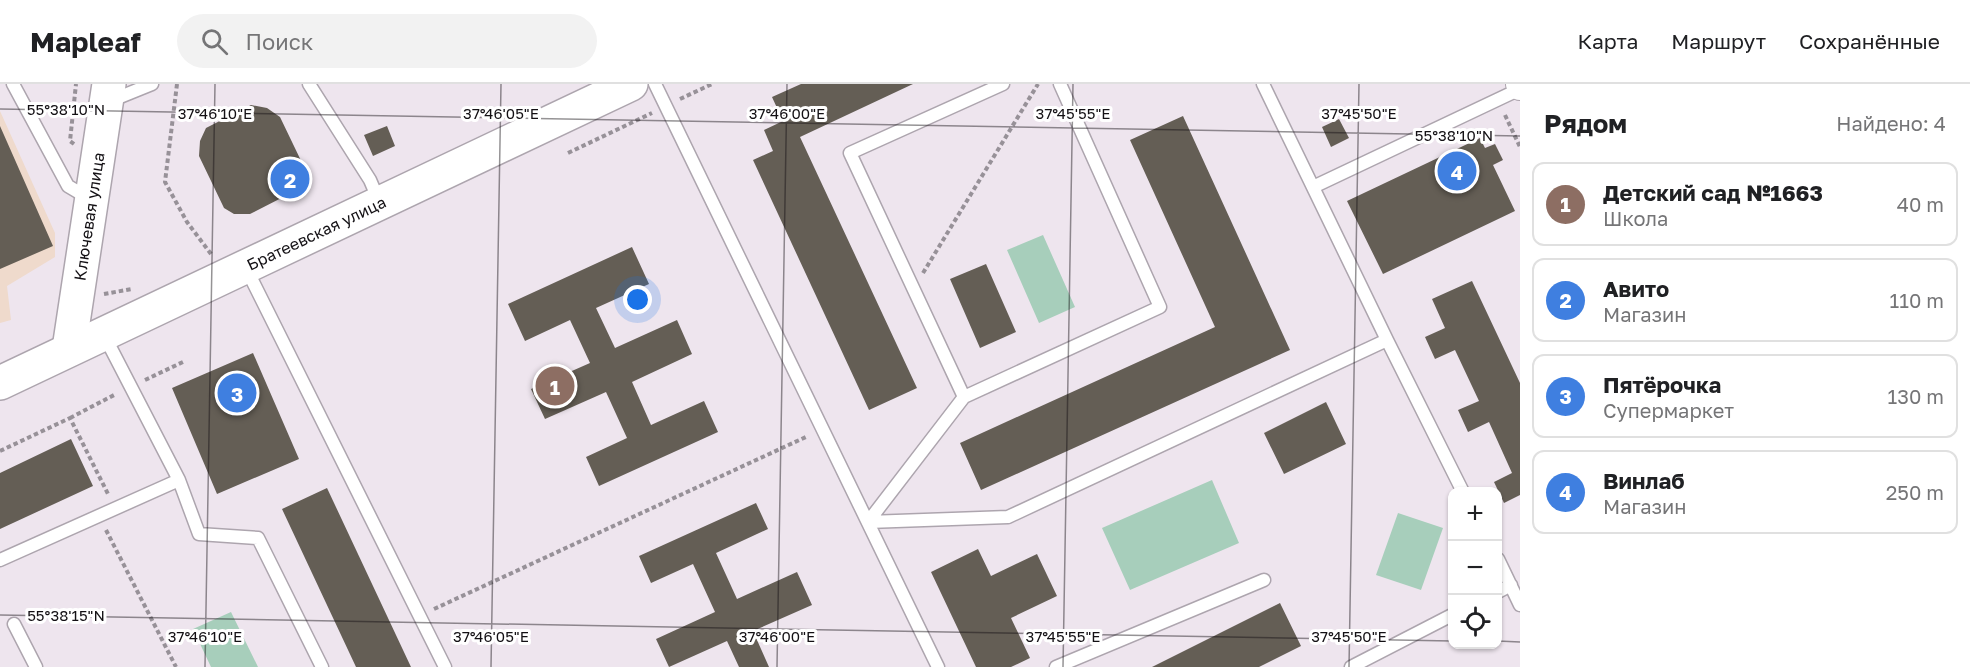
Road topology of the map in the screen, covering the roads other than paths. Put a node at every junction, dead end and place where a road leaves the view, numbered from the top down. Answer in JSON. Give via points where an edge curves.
{"nodes":[{"id":1,"x":13,"y":84,"type":"edge"},
{"id":2,"x":152,"y":84,"type":"edge"},
{"id":3,"x":309,"y":84,"type":"edge"},
{"id":4,"x":631,"y":84,"type":"edge"},
{"id":5,"x":655,"y":84,"type":"edge"},
{"id":6,"x":1004,"y":84,"type":"edge"},
{"id":7,"x":1060,"y":84,"type":"edge"},
{"id":8,"x":1263,"y":84,"type":"edge"},
{"id":9,"x":1520,"y":87,"type":"edge"},
{"id":10,"x":107,"y":93,"type":"edge"},
{"id":11,"x":1313,"y":187,"type":"junction"},
{"id":12,"x":91,"y":200,"type":"junction"},
{"id":13,"x":380,"y":203,"type":"junction"},
{"id":14,"x":246,"y":267,"type":"junction"},
{"id":15,"x":104,"y":333,"type":"junction"},
{"id":16,"x":1387,"y":340,"type":"junction"},
{"id":17,"x":69,"y":350,"type":"junction"},
{"id":18,"x":0,"y":383,"type":"edge"},
{"id":19,"x":964,"y":397,"type":"junction"},
{"id":20,"x":179,"y":480,"type":"junction"},
{"id":21,"x":1460,"y":487,"type":"edge"},
{"id":22,"x":867,"y":522,"type":"junction"},
{"id":23,"x":0,"y":560,"type":"edge"},
{"id":24,"x":1502,"y":569,"type":"edge"},
{"id":25,"x":1264,"y":580,"type":"dead end"},
{"id":26,"x":1511,"y":585,"type":"junction"},
{"id":27,"x":1502,"y":590,"type":"edge"},
{"id":28,"x":1520,"y":604,"type":"edge"},
{"id":29,"x":1448,"y":617,"type":"edge"},
{"id":30,"x":14,"y":624,"type":"dead end"},
{"id":31,"x":36,"y":667,"type":"edge"},
{"id":32,"x":322,"y":667,"type":"edge"},
{"id":33,"x":445,"y":667,"type":"edge"},
{"id":34,"x":938,"y":667,"type":"edge"},
{"id":35,"x":1056,"y":667,"type":"edge"},
{"id":36,"x":1351,"y":667,"type":"edge"}],
"edges":[{"from":1,"to":12,"type":"lane","via":[[68,186]]},
{"from":2,"to":10,"type":"lane"},
{"from":3,"to":13,"type":"lane"},
{"from":4,"to":13,"type":"street","name":"Братеевская улица"},
{"from":5,"to":22,"type":"lane"},
{"from":6,"to":19,"type":"lane","via":[[850,153]]},
{"from":7,"to":19,"type":"lane","via":[[1160,307]]},
{"from":8,"to":11,"type":"lane"},
{"from":9,"to":11,"type":"lane"},
{"from":10,"to":12,"type":"street","name":"Ключевая улица"},
{"from":11,"to":16,"type":"lane"},
{"from":12,"to":17,"type":"street","name":"Ключевая улица"},
{"from":13,"to":14,"type":"street","name":"Братеевская улица"},
{"from":14,"to":15,"type":"street","name":"Братеевская улица"},
{"from":14,"to":33,"type":"lane"},
{"from":15,"to":17,"type":"street","name":"Братеевская улица"},
{"from":15,"to":20,"type":"lane"},
{"from":16,"to":21,"type":"lane"},
{"from":16,"to":22,"type":"lane","via":[[1008,517]]},
{"from":17,"to":18,"type":"street","name":"Братеевская улица"},
{"from":19,"to":22,"type":"lane"},
{"from":20,"to":23,"type":"lane"},
{"from":20,"to":32,"type":"lane","via":[[199,534],[258,538]]},
{"from":22,"to":34,"type":"lane"},
{"from":24,"to":26,"type":"lane"},
{"from":25,"to":35,"type":"lane"},
{"from":26,"to":27,"type":"lane"},
{"from":26,"to":28,"type":"lane"},
{"from":29,"to":36,"type":"lane"},
{"from":30,"to":31,"type":"lane"}]}
